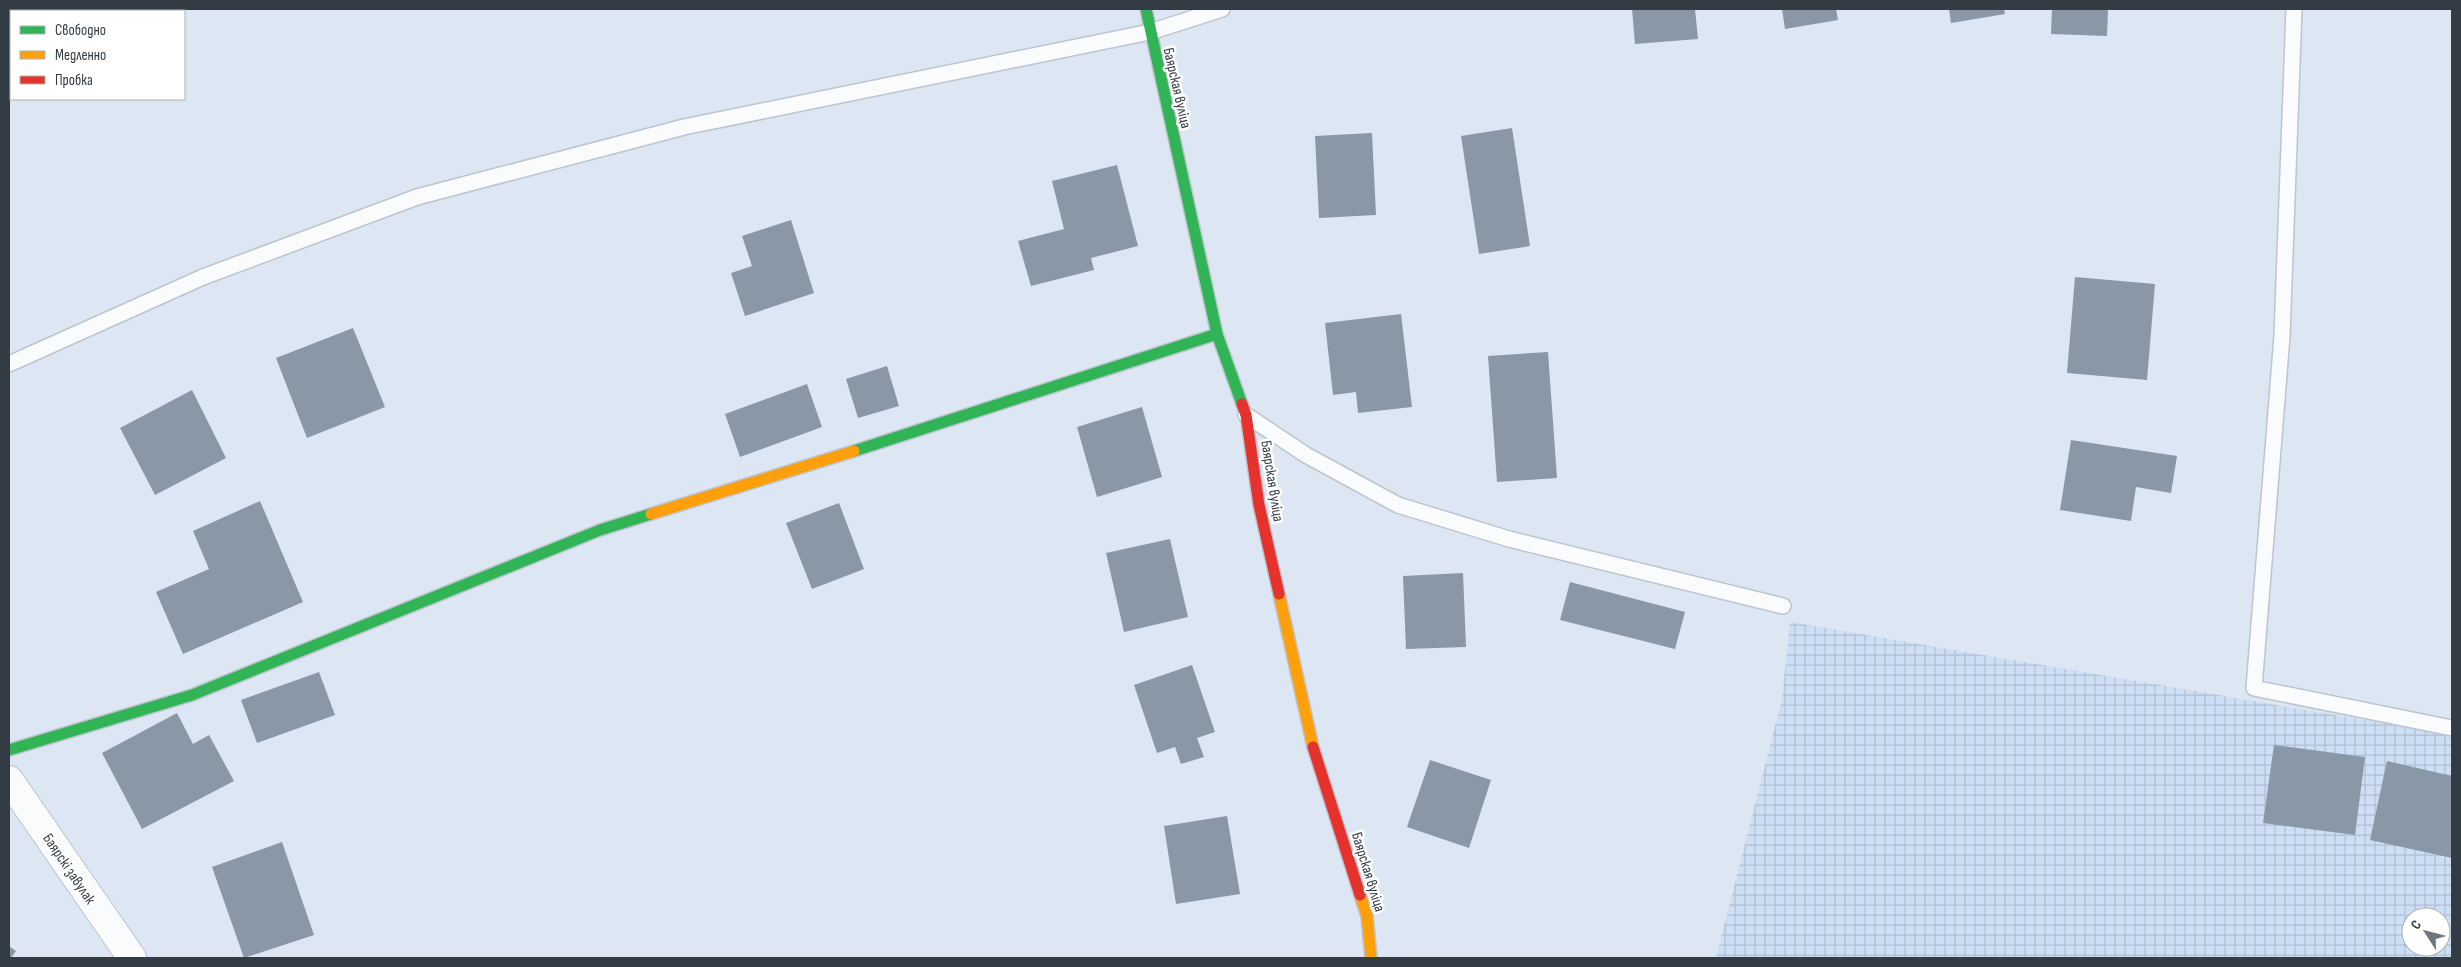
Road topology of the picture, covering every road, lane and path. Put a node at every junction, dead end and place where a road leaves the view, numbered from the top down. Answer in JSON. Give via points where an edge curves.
{"nodes":[{"id":1,"x":1146,"y":9,"type":"edge"},
{"id":2,"x":1222,"y":9,"type":"edge"},
{"id":3,"x":2294,"y":9,"type":"edge"},
{"id":4,"x":1150,"y":32,"type":"junction"},
{"id":5,"x":1217,"y":334,"type":"junction"},
{"id":6,"x":9,"y":364,"type":"edge"},
{"id":7,"x":1246,"y":415,"type":"junction"},
{"id":8,"x":1783,"y":606,"type":"dead end"},
{"id":9,"x":2452,"y":728,"type":"edge"},
{"id":10,"x":9,"y":750,"type":"edge"},
{"id":11,"x":9,"y":780,"type":"edge"},
{"id":12,"x":132,"y":958,"type":"edge"},
{"id":13,"x":1371,"y":958,"type":"edge"}],
"edges":[{"from":1,"to":4,"type":"street","name":"Баярская вуліца"},
{"from":2,"to":4,"type":"lane"},
{"from":3,"to":9,"type":"lane","via":[[2282,336],[2254,688]]},
{"from":4,"to":5,"type":"street","name":"Баярская вуліца"},
{"from":4,"to":6,"type":"lane","via":[[684,127],[418,197],[203,276]]},
{"from":5,"to":7,"type":"street","name":"Баярская вуліца"},
{"from":5,"to":10,"type":"street","via":[[600,530],[192,695]]},
{"from":7,"to":8,"type":"lane","via":[[1306,455],[1398,505],[1509,539]]},
{"from":7,"to":13,"type":"street","name":"Баярская вуліца","via":[[1259,505],[1310,738],[1367,916]]},
{"from":11,"to":12,"type":"street","name":"Баярскі завулак"}]}
